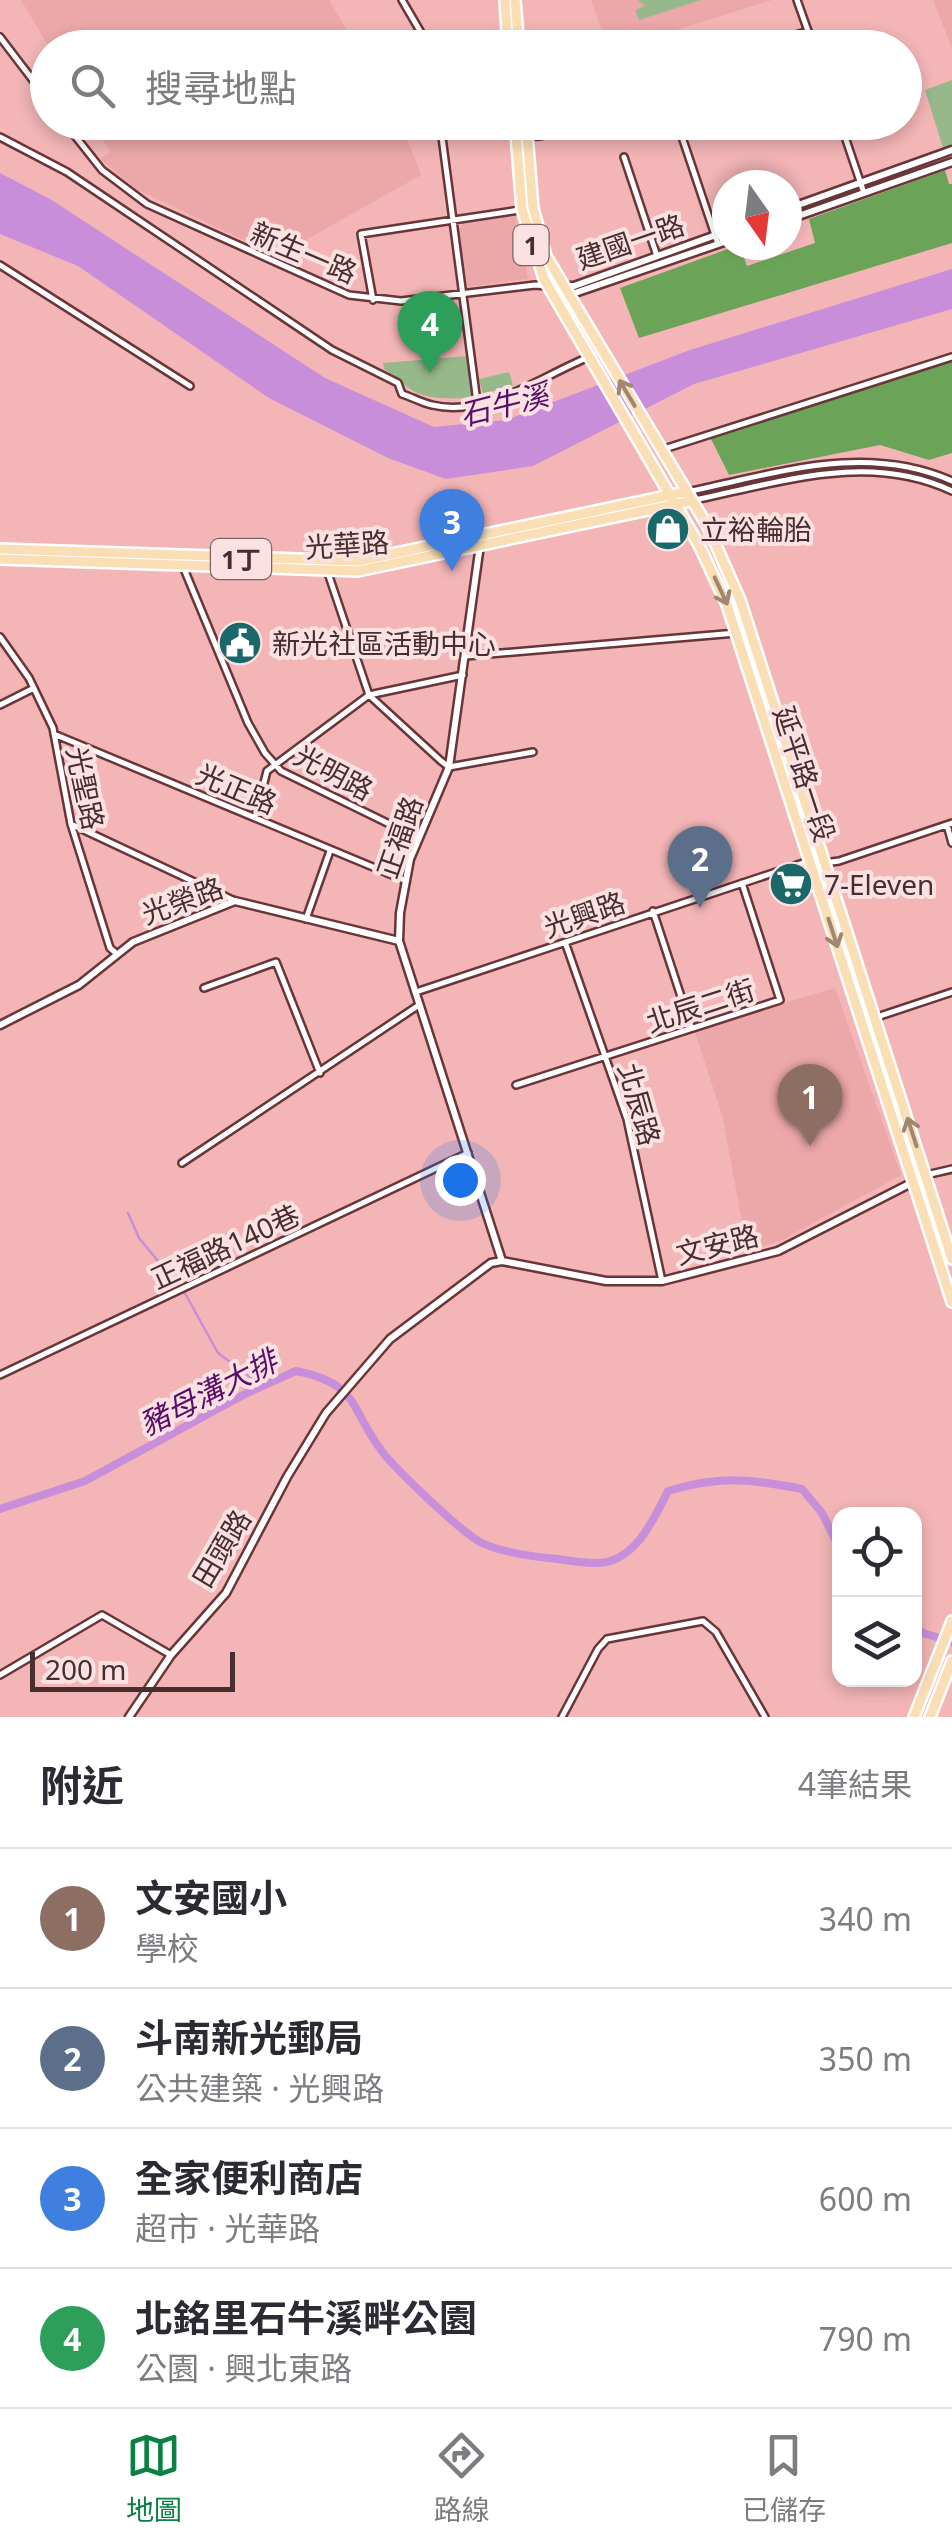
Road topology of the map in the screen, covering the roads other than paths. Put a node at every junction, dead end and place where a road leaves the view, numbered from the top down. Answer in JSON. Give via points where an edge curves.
{"nodes":[{"id":1,"x":402,"y":0,"type":"edge"},
{"id":2,"x":505,"y":0,"type":"edge"},
{"id":3,"x":514,"y":0,"type":"edge"},
{"id":4,"x":797,"y":0,"type":"edge"},
{"id":5,"x":420,"y":30,"type":"edge"},
{"id":6,"x":507,"y":30,"type":"edge"},
{"id":7,"x":517,"y":30,"type":"edge"},
{"id":8,"x":808,"y":30,"type":"edge"},
{"id":9,"x":0,"y":37,"type":"edge"},
{"id":10,"x":30,"y":76,"type":"edge"},
{"id":11,"x":0,"y":137,"type":"edge"},
{"id":12,"x":78,"y":140,"type":"edge"},
{"id":13,"x":442,"y":140,"type":"edge"},
{"id":14,"x":522,"y":140,"type":"edge"},
{"id":15,"x":683,"y":140,"type":"edge"},
{"id":16,"x":846,"y":140,"type":"edge"},
{"id":17,"x":952,"y":150,"type":"edge"},
{"id":18,"x":624,"y":157,"type":"dead end"},
{"id":19,"x":952,"y":162,"type":"edge"},
{"id":20,"x":860,"y":182,"type":"junction"},
{"id":21,"x":864,"y":192,"type":"junction"},
{"id":22,"x":802,"y":203,"type":"edge"},
{"id":23,"x":527,"y":208,"type":"junction"},
{"id":24,"x":802,"y":215,"type":"edge"},
{"id":25,"x":452,"y":220,"type":"junction"},
{"id":26,"x":712,"y":223,"type":"edge"},
{"id":27,"x":712,"y":236,"type":"edge"},
{"id":28,"x":712,"y":246,"type":"edge"},
{"id":29,"x":658,"y":256,"type":"junction"},
{"id":30,"x":0,"y":265,"type":"edge"},
{"id":31,"x":560,"y":284,"type":"junction"},
{"id":32,"x":548,"y":286,"type":"junction"},
{"id":33,"x":463,"y":294,"type":"junction"},
{"id":34,"x":568,"y":296,"type":"junction"},
{"id":35,"x":373,"y":300,"type":"junction"},
{"id":36,"x":588,"y":356,"type":"junction"},
{"id":37,"x":952,"y":357,"type":"edge"},
{"id":38,"x":190,"y":386,"type":"dead end"},
{"id":39,"x":477,"y":403,"type":"junction"},
{"id":40,"x":661,"y":450,"type":"junction"},
{"id":41,"x":952,"y":480,"type":"edge"},
{"id":42,"x":952,"y":491,"type":"edge"},
{"id":43,"x":688,"y":497,"type":"junction"},
{"id":44,"x":673,"y":500,"type":"junction"},
{"id":45,"x":480,"y":541,"type":"junction"},
{"id":46,"x":0,"y":549,"type":"edge"},
{"id":47,"x":92,"y":558,"type":"junction"},
{"id":48,"x":0,"y":559,"type":"edge"},
{"id":49,"x":181,"y":561,"type":"junction"},
{"id":50,"x":327,"y":567,"type":"junction"},
{"id":51,"x":736,"y":632,"type":"junction"},
{"id":52,"x":0,"y":637,"type":"edge"},
{"id":53,"x":466,"y":656,"type":"junction"},
{"id":54,"x":463,"y":675,"type":"junction"},
{"id":55,"x":34,"y":688,"type":"junction"},
{"id":56,"x":770,"y":688,"type":"junction"},
{"id":57,"x":755,"y":693,"type":"junction"},
{"id":58,"x":369,"y":695,"type":"junction"},
{"id":59,"x":0,"y":706,"type":"edge"},
{"id":60,"x":54,"y":734,"type":"junction"},
{"id":61,"x":533,"y":752,"type":"dead end"},
{"id":62,"x":275,"y":764,"type":"junction"},
{"id":63,"x":449,"y":766,"type":"junction"},
{"id":64,"x":796,"y":772,"type":"junction"},
{"id":65,"x":782,"y":776,"type":"junction"},
{"id":66,"x":255,"y":818,"type":"junction"},
{"id":67,"x":71,"y":824,"type":"junction"},
{"id":68,"x":950,"y":824,"type":"edge"},
{"id":69,"x":418,"y":838,"type":"junction"},
{"id":70,"x":952,"y":843,"type":"edge"},
{"id":71,"x":330,"y":850,"type":"junction"},
{"id":72,"x":809,"y":861,"type":"junction"},
{"id":73,"x":824,"y":864,"type":"junction"},
{"id":74,"x":404,"y":880,"type":"junction"},
{"id":75,"x":742,"y":883,"type":"junction"},
{"id":76,"x":235,"y":901,"type":"junction"},
{"id":77,"x":653,"y":911,"type":"junction"},
{"id":78,"x":306,"y":919,"type":"junction"},
{"id":79,"x":400,"y":942,"type":"junction"},
{"id":80,"x":565,"y":942,"type":"junction"},
{"id":81,"x":117,"y":954,"type":"junction"},
{"id":82,"x":204,"y":988,"type":"dead end"},
{"id":83,"x":416,"y":992,"type":"junction"},
{"id":84,"x":952,"y":992,"type":"edge"},
{"id":85,"x":420,"y":1006,"type":"junction"},
{"id":86,"x":875,"y":1018,"type":"junction"},
{"id":87,"x":862,"y":1022,"type":"junction"},
{"id":88,"x":0,"y":1025,"type":"edge"},
{"id":89,"x":692,"y":1028,"type":"junction"},
{"id":90,"x":606,"y":1056,"type":"junction"},
{"id":91,"x":320,"y":1073,"type":"junction"},
{"id":92,"x":516,"y":1085,"type":"dead end"},
{"id":93,"x":468,"y":1154,"type":"junction"},
{"id":94,"x":182,"y":1163,"type":"dead end"},
{"id":95,"x":952,"y":1168,"type":"edge"},
{"id":96,"x":926,"y":1175,"type":"junction"},
{"id":97,"x":913,"y":1180,"type":"junction"},
{"id":98,"x":952,"y":1259,"type":"edge"},
{"id":99,"x":502,"y":1261,"type":"junction"},
{"id":100,"x":662,"y":1281,"type":"junction"},
{"id":101,"x":952,"y":1302,"type":"edge"},
{"id":102,"x":0,"y":1375,"type":"edge"},
{"id":103,"x":950,"y":1626,"type":"edge"},
{"id":104,"x":171,"y":1655,"type":"junction"},
{"id":105,"x":952,"y":1661,"type":"edge"},
{"id":106,"x":0,"y":1674,"type":"edge"},
{"id":107,"x":129,"y":1717,"type":"edge"},
{"id":108,"x":562,"y":1717,"type":"edge"},
{"id":109,"x":765,"y":1717,"type":"edge"},
{"id":110,"x":914,"y":1717,"type":"edge"},
{"id":111,"x":930,"y":1717,"type":"edge"}],
"edges":[{"from":1,"to":5,"type":"street"},
{"from":2,"to":6,"type":"main road"},
{"from":3,"to":7,"type":"main road"},
{"from":4,"to":8,"type":"street"},
{"from":9,"to":10,"type":"street"},
{"from":11,"to":39,"type":"street","via":[[67,172],[332,350],[398,383],[402,394],[434,406]]},
{"from":12,"to":35,"type":"street","name":"新生一路","via":[[102,170],[147,204],[310,279]]},
{"from":13,"to":25,"type":"street"},
{"from":14,"to":23,"type":"main road","number":"1"},
{"from":15,"to":26,"type":"street"},
{"from":16,"to":20,"type":"street"},
{"from":17,"to":20,"type":"street"},
{"from":18,"to":29,"type":"street"},
{"from":19,"to":21,"type":"street"},
{"from":20,"to":21,"type":"street"},
{"from":20,"to":22,"type":"street"},
{"from":21,"to":24,"type":"street"},
{"from":23,"to":25,"type":"street"},
{"from":23,"to":31,"type":"main road","number":"1"},
{"from":23,"to":32,"type":"main road","number":"1","via":[[527,235]]},
{"from":25,"to":33,"type":"street"},
{"from":25,"to":35,"type":"street","via":[[361,234]]},
{"from":27,"to":29,"type":"street","name":"建國一路"},
{"from":28,"to":34,"type":"street","name":"建國一路"},
{"from":29,"to":31,"type":"street","name":"建國一路","via":[[574,286]]},
{"from":30,"to":38,"type":"street"},
{"from":31,"to":32,"type":"street","name":"建國一路"},
{"from":31,"to":34,"type":"main road","number":"1"},
{"from":32,"to":33,"type":"street","name":"新生一路"},
{"from":32,"to":34,"type":"street"},
{"from":32,"to":36,"type":"main road","number":"1"},
{"from":33,"to":35,"type":"street","name":"新生一路"},
{"from":33,"to":39,"type":"street"},
{"from":40,"to":34,"type":"main road","name":"延平路一段","number":"1","one_way":true},
{"from":36,"to":39,"type":"street","via":[[539,383]]},
{"from":36,"to":44,"type":"main road","name":"延平路一段","number":"1"},
{"from":37,"to":40,"type":"street"},
{"from":40,"to":43,"type":"main road","name":"延平路一段","number":"1"},
{"from":41,"to":43,"type":"street","via":[[902,464],[844,461]]},
{"from":42,"to":43,"type":"street","via":[[917,477],[860,470]]},
{"from":43,"to":44,"type":"main road","name":"光華路","number":"1丁"},
{"from":43,"to":56,"type":"main road","name":"延平路一段","number":"1","via":[[726,564]]},
{"from":44,"to":45,"type":"main road","name":"光華路","number":"1丁"},
{"from":44,"to":51,"type":"main road","name":"延平路一段","number":"1","one_way":true},
{"from":45,"to":50,"type":"main road","name":"光華路","number":"1丁","via":[[373,569]]},
{"from":45,"to":53,"type":"street","name":"正福路"},
{"from":46,"to":47,"type":"main road","name":"光華路","number":"1丁"},
{"from":47,"to":48,"type":"main road","name":"光華路","number":"1丁"},
{"from":47,"to":49,"type":"main road","name":"光華路","number":"1丁"},
{"from":49,"to":50,"type":"main road","name":"光華路","number":"1丁"},
{"from":49,"to":62,"type":"street","name":"光明路","via":[[248,723]]},
{"from":50,"to":58,"type":"street"},
{"from":51,"to":53,"type":"street"},
{"from":51,"to":57,"type":"main road","name":"延平路一段","number":"1"},
{"from":52,"to":55,"type":"street","name":"光聖路"},
{"from":53,"to":54,"type":"street","name":"正福路"},
{"from":54,"to":58,"type":"street"},
{"from":54,"to":63,"type":"street","name":"正福路"},
{"from":55,"to":59,"type":"street"},
{"from":55,"to":60,"type":"street","name":"光聖路"},
{"from":56,"to":57,"type":"main road"},
{"from":56,"to":64,"type":"main road","name":"延平路一段","number":"1"},
{"from":57,"to":65,"type":"main road","name":"延平路一段","number":"1"},
{"from":58,"to":62,"type":"street"},
{"from":58,"to":63,"type":"street"},
{"from":60,"to":66,"type":"street","name":"光正路"},
{"from":60,"to":67,"type":"street","name":"光聖路"},
{"from":61,"to":63,"type":"street"},
{"from":62,"to":66,"type":"street","via":[[267,771]]},
{"from":62,"to":69,"type":"street","name":"光明路"},
{"from":63,"to":69,"type":"street","name":"正福路"},
{"from":64,"to":65,"type":"main road"},
{"from":64,"to":73,"type":"main road","name":"延平路一段","number":"1"},
{"from":65,"to":72,"type":"main road","name":"延平路一段","number":"1"},
{"from":66,"to":71,"type":"street","name":"光正路"},
{"from":67,"to":76,"type":"street"},
{"from":67,"to":81,"type":"street","name":"光聖路"},
{"from":68,"to":70,"type":"street"},
{"from":68,"to":73,"type":"street"},
{"from":69,"to":74,"type":"street","name":"正福路"},
{"from":71,"to":74,"type":"street","name":"光正路"},
{"from":71,"to":78,"type":"street"},
{"from":72,"to":73,"type":"street","name":"光興路"},
{"from":72,"to":75,"type":"street","name":"光興路"},
{"from":72,"to":87,"type":"main road","name":"延平路一段","number":"1","one_way":true},
{"from":73,"to":86,"type":"main road","name":"延平路一段","number":"1"},
{"from":74,"to":79,"type":"street","name":"正福路"},
{"from":75,"to":77,"type":"street","name":"光興路"},
{"from":75,"to":89,"type":"street","name":"北辰二街","via":[[780,1000]]},
{"from":76,"to":78,"type":"street","name":"光榮路"},
{"from":76,"to":81,"type":"street","name":"光榮路"},
{"from":77,"to":80,"type":"street","name":"光興路"},
{"from":77,"to":89,"type":"street"},
{"from":78,"to":79,"type":"street","name":"光榮路"},
{"from":79,"to":83,"type":"street","name":"正福路"},
{"from":80,"to":83,"type":"street","name":"光興路"},
{"from":80,"to":90,"type":"street","name":"北辰路"},
{"from":81,"to":88,"type":"street","name":"光榮路","via":[[79,985]]},
{"from":82,"to":91,"type":"street","via":[[276,962]]},
{"from":83,"to":85,"type":"street","name":"正福路"},
{"from":84,"to":86,"type":"street"},
{"from":85,"to":91,"type":"street"},
{"from":85,"to":93,"type":"street","name":"正福路"},
{"from":86,"to":87,"type":"street"},
{"from":96,"to":86,"type":"main road","name":"延平路一段","number":"1","one_way":true},
{"from":87,"to":97,"type":"main road","name":"延平路一段","number":"1"},
{"from":89,"to":90,"type":"street","name":"北辰二街"},
{"from":90,"to":92,"type":"street","name":"北辰二街"},
{"from":90,"to":100,"type":"street","name":"北辰路"},
{"from":91,"to":94,"type":"street"},
{"from":93,"to":99,"type":"street","name":"正福路"},
{"from":93,"to":102,"type":"street","name":"正福路140巷"},
{"from":95,"to":96,"type":"street"},
{"from":96,"to":97,"type":"street","name":"文安路"},
{"from":96,"to":98,"type":"main road","name":"延平路一段","number":"1"},
{"from":97,"to":100,"type":"street","name":"文安路","via":[[778,1252]]},
{"from":97,"to":101,"type":"main road","name":"延平路一段","number":"1"},
{"from":99,"to":100,"type":"street","name":"文安路","via":[[606,1282]]},
{"from":99,"to":104,"type":"street","name":"田頭路","via":[[490,1263],[390,1339],[341,1395],[311,1434],[226,1593]]},
{"from":103,"to":110,"type":"main road"},
{"from":104,"to":106,"type":"street","via":[[102,1615]]},
{"from":104,"to":107,"type":"street","name":"田頭路"},
{"from":105,"to":111,"type":"main road"},
{"from":108,"to":109,"type":"street","via":[[607,1639],[704,1621]]}]}
